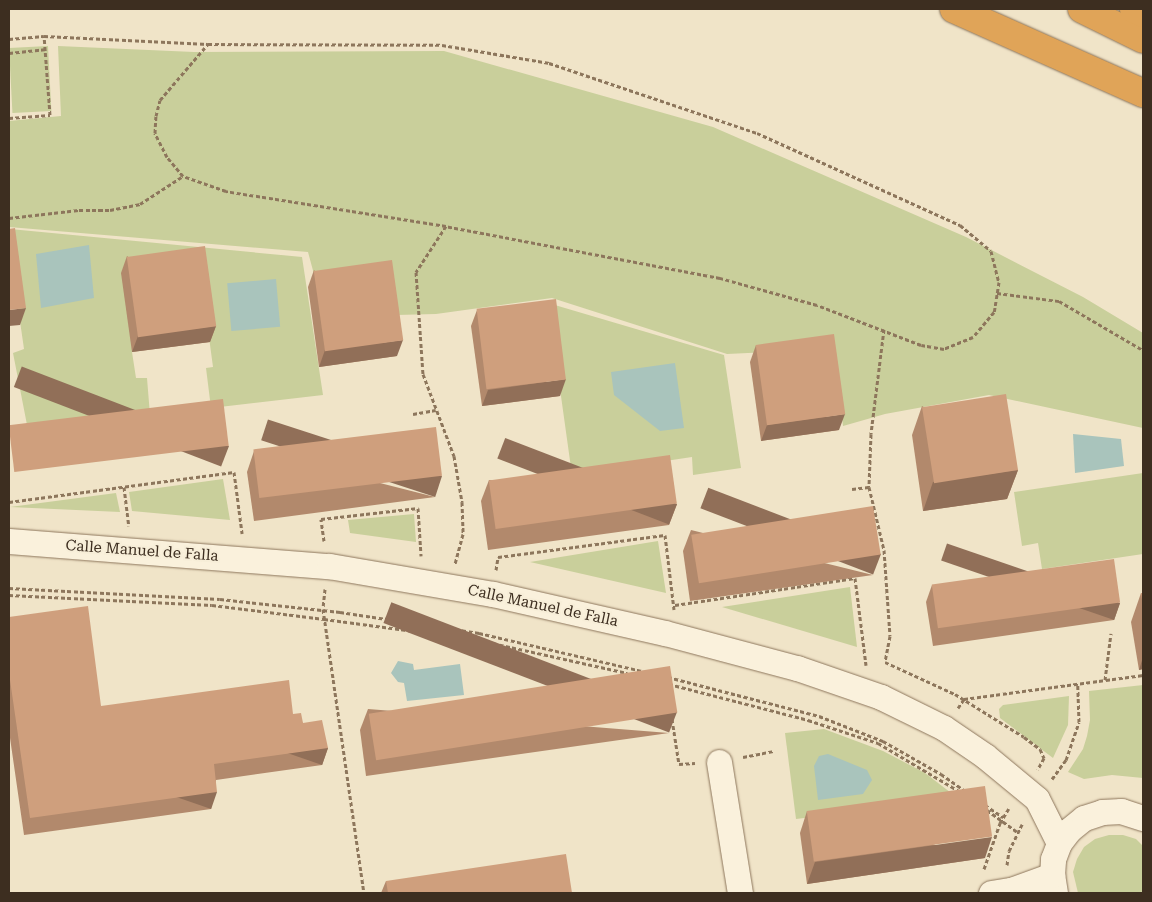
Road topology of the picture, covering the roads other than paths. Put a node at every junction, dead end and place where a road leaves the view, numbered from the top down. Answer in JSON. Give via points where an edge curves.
{"nodes":[{"id":1,"x":954,"y":9,"type":"edge"},
{"id":2,"x":1082,"y":9,"type":"edge"},
{"id":3,"x":1134,"y":9,"type":"edge"},
{"id":4,"x":1143,"y":13,"type":"edge"},
{"id":5,"x":1143,"y":39,"type":"edge"},
{"id":6,"x":1114,"y":79,"type":"junction"},
{"id":7,"x":1143,"y":93,"type":"edge"},
{"id":8,"x":1143,"y":103,"type":"edge"},
{"id":9,"x":9,"y":541,"type":"edge"},
{"id":10,"x":719,"y":762,"type":"road end"},
{"id":11,"x":1037,"y":799,"type":"junction"},
{"id":12,"x":1084,"y":818,"type":"junction"},
{"id":13,"x":1143,"y":818,"type":"edge"},
{"id":14,"x":1059,"y":843,"type":"junction"},
{"id":15,"x":1053,"y":884,"type":"edge"},
{"id":16,"x":1001,"y":888,"type":"edge"},
{"id":17,"x":740,"y":893,"type":"edge"}],
"edges":[{"from":1,"to":6,"type":"highway"},
{"from":2,"to":5,"type":"highway"},
{"from":3,"to":4,"type":"highway"},
{"from":6,"to":7,"type":"highway"},
{"from":6,"to":8,"type":"highway"},
{"from":9,"to":11,"type":"street","name":"Calle Manuel de Falla","via":[[329,566],[493,594],[665,633],[797,668],[870,693],[944,728],[985,756]]},
{"from":10,"to":17,"type":"street"},
{"from":11,"to":12,"type":"street","name":"Calle Manuel de Falla"},
{"from":11,"to":14,"type":"street","name":"Calle Manuel de Falla"},
{"from":12,"to":13,"type":"street","via":[[1102,812],[1121,811]]},
{"from":12,"to":14,"type":"street"},
{"from":14,"to":15,"type":"street","via":[[1053,859]]},
{"from":15,"to":16,"type":"street"}]}
